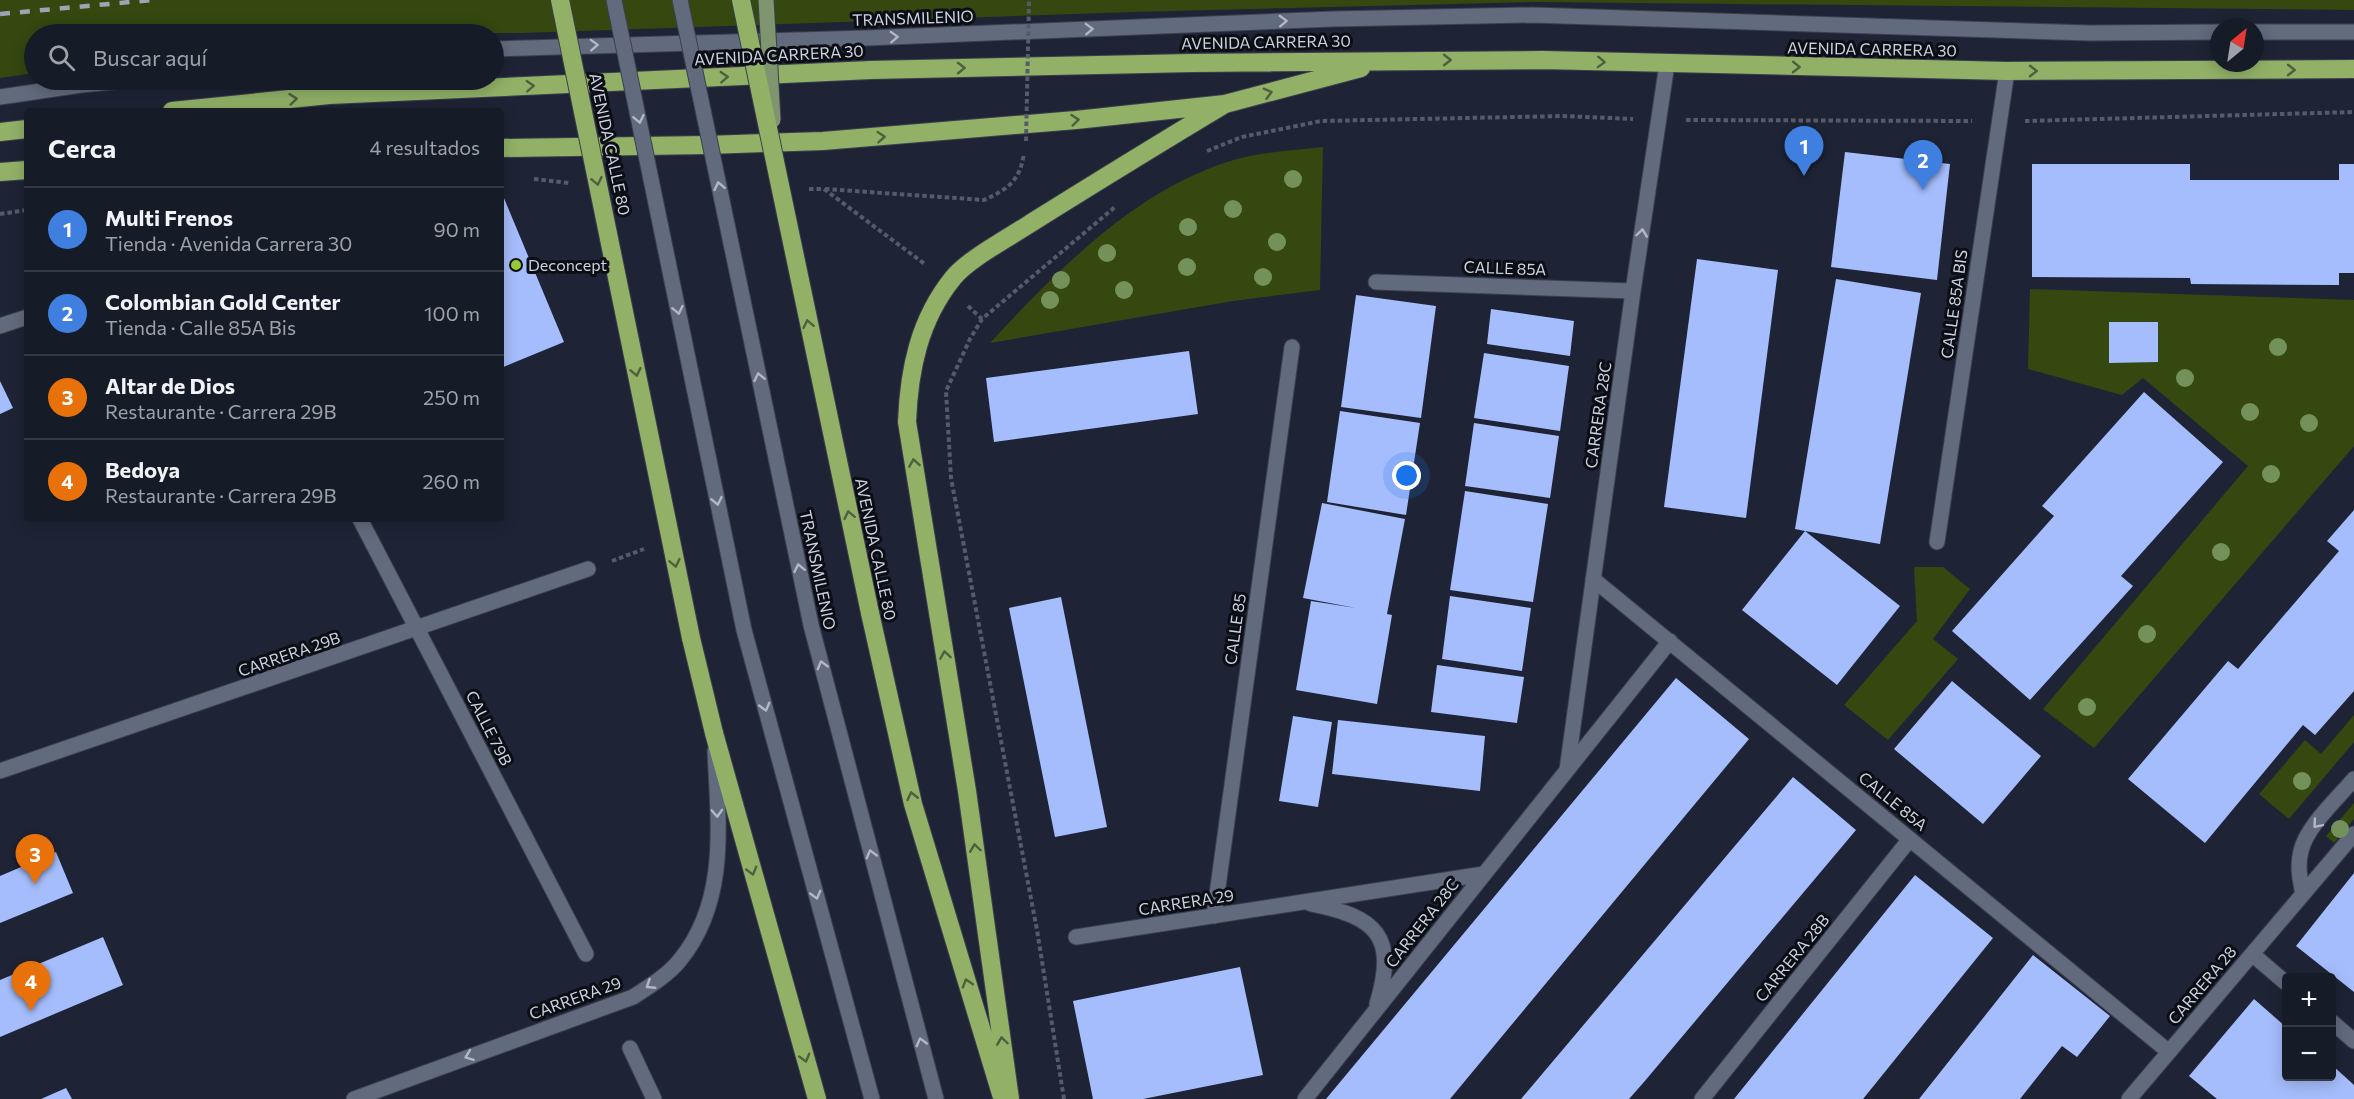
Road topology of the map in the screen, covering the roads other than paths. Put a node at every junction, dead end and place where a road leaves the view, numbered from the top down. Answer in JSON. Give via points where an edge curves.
{"nodes":[{"id":1,"x":560,"y":0,"type":"edge"},
{"id":2,"x":614,"y":0,"type":"edge"},
{"id":3,"x":680,"y":0,"type":"edge"},
{"id":4,"x":741,"y":0,"type":"edge"},
{"id":5,"x":766,"y":0,"type":"edge"},
{"id":6,"x":2210,"y":32,"type":"edge"},
{"id":7,"x":2264,"y":32,"type":"edge"},
{"id":8,"x":2354,"y":32,"type":"edge"},
{"id":9,"x":504,"y":49,"type":"edge"},
{"id":10,"x":1389,"y":60,"type":"junction"},
{"id":11,"x":1667,"y":64,"type":"junction"},
{"id":12,"x":2354,"y":69,"type":"edge"},
{"id":13,"x":2007,"y":71,"type":"junction"},
{"id":14,"x":504,"y":87,"type":"edge"},
{"id":15,"x":50,"y":90,"type":"edge"},
{"id":16,"x":437,"y":90,"type":"edge"},
{"id":17,"x":0,"y":98,"type":"edge"},
{"id":18,"x":1225,"y":104,"type":"junction"},
{"id":19,"x":201,"y":108,"type":"edge"},
{"id":20,"x":24,"y":129,"type":"edge"},
{"id":21,"x":0,"y":132,"type":"edge"},
{"id":22,"x":505,"y":149,"type":"edge"},
{"id":23,"x":775,"y":168,"type":"junction"},
{"id":24,"x":24,"y":170,"type":"edge"},
{"id":25,"x":0,"y":172,"type":"edge"},
{"id":26,"x":1376,"y":282,"type":"dead end"},
{"id":27,"x":1633,"y":291,"type":"junction"},
{"id":28,"x":24,"y":317,"type":"edge"},
{"id":29,"x":0,"y":326,"type":"edge"},
{"id":30,"x":1292,"y":347,"type":"dead end"},
{"id":31,"x":362,"y":522,"type":"edge"},
{"id":32,"x":1938,"y":542,"type":"dead end"},
{"id":33,"x":588,"y":569,"type":"road end"},
{"id":34,"x":1593,"y":579,"type":"junction"},
{"id":35,"x":417,"y":629,"type":"junction"},
{"id":36,"x":1670,"y":641,"type":"junction"},
{"id":37,"x":714,"y":733,"type":"junction"},
{"id":38,"x":1567,"y":770,"type":"junction"},
{"id":39,"x":0,"y":771,"type":"edge"},
{"id":40,"x":2354,"y":779,"type":"edge"},
{"id":41,"x":2354,"y":834,"type":"edge"},
{"id":42,"x":1910,"y":839,"type":"junction"},
{"id":43,"x":1484,"y":874,"type":"junction"},
{"id":44,"x":2303,"y":894,"type":"junction"},
{"id":45,"x":1302,"y":902,"type":"junction"},
{"id":46,"x":1214,"y":916,"type":"junction"},
{"id":47,"x":1076,"y":937,"type":"dead end"},
{"id":48,"x":586,"y":954,"type":"dead end"},
{"id":49,"x":2252,"y":954,"type":"junction"},
{"id":50,"x":2282,"y":980,"type":"edge"},
{"id":51,"x":1375,"y":1011,"type":"junction"},
{"id":52,"x":2336,"y":1026,"type":"edge"},
{"id":53,"x":2354,"y":1041,"type":"edge"},
{"id":54,"x":630,"y":1048,"type":"dead end"},
{"id":55,"x":2169,"y":1052,"type":"junction"},
{"id":56,"x":354,"y":1099,"type":"edge"},
{"id":57,"x":654,"y":1099,"type":"edge"},
{"id":58,"x":817,"y":1099,"type":"edge"},
{"id":59,"x":872,"y":1099,"type":"edge"},
{"id":60,"x":936,"y":1099,"type":"edge"},
{"id":61,"x":1002,"y":1099,"type":"edge"},
{"id":62,"x":1010,"y":1099,"type":"edge"},
{"id":63,"x":1305,"y":1099,"type":"edge"},
{"id":64,"x":1702,"y":1099,"type":"edge"},
{"id":65,"x":2129,"y":1099,"type":"edge"}],
"edges":[{"from":1,"to":37,"type":"highway","name":"AVENIDA CALLE 80","one_way":true,"bridge":true},
{"from":2,"to":59,"type":"street","one_way":true,"bridge":true,"via":[[744,630]]},
{"from":60,"to":3,"type":"street","name":"TRANSMILENIO","one_way":true,"bridge":true,"via":[[811,625]]},
{"from":4,"to":23,"type":"highway","name":"AVENIDA CALLE 80","bridge":true},
{"from":5,"to":23,"type":"main road","bridge":true},
{"from":9,"to":6,"type":"street","name":"TRANSMILENIO","one_way":true,"via":[[1532,15],[2090,33]]},
{"from":7,"to":8,"type":"street"},
{"from":10,"to":11,"type":"highway","name":"AVENIDA CARRERA 30","one_way":true},
{"from":14,"to":10,"type":"highway","name":"AVENIDA CARRERA 30","one_way":true,"via":[[871,70]]},
{"from":18,"to":10,"type":"highway","name":"AVENIDA CARRERA 30","one_way":true},
{"from":11,"to":13,"type":"highway","name":"AVENIDA CARRERA 30","one_way":true},
{"from":27,"to":11,"type":"street","name":"CARRERA 28C","one_way":true},
{"from":13,"to":12,"type":"highway","name":"AVENIDA CARRERA 30","one_way":true},
{"from":13,"to":32,"type":"street","name":"CALLE 85A BIS"},
{"from":15,"to":17,"type":"street"},
{"from":19,"to":16,"type":"highway","name":"AVENIDA CARRERA 30","one_way":true,"via":[[329,95]]},
{"from":22,"to":18,"type":"highway","name":"AVENIDA CARRERA 30","one_way":true,"via":[[823,141]]},
{"from":62,"to":18,"type":"highway","one_way":true,"via":[[967,791],[907,422],[912,364],[926,321],[955,276],[989,250]]},
{"from":20,"to":21,"type":"highway"},
{"from":61,"to":23,"type":"highway","name":"AVENIDA CALLE 80","one_way":true,"bridge":true,"via":[[913,804]]},
{"from":24,"to":25,"type":"highway"},
{"from":26,"to":27,"type":"street","name":"CALLE 85A"},
{"from":27,"to":34,"type":"street","name":"CARRERA 28C"},
{"from":28,"to":29,"type":"street"},
{"from":30,"to":46,"type":"street","name":"CALLE 85"},
{"from":31,"to":35,"type":"street","name":"CALLE 79B"},
{"from":33,"to":35,"type":"street","name":"CARRERA 29B"},
{"from":34,"to":36,"type":"street","name":"CALLE 85A"},
{"from":34,"to":38,"type":"street","name":"CARRERA 28C"},
{"from":35,"to":39,"type":"street","name":"CARRERA 29B"},
{"from":35,"to":48,"type":"street","name":"CALLE 79B"},
{"from":36,"to":38,"type":"street","name":"CARRERA 28C"},
{"from":36,"to":42,"type":"street","name":"CALLE 85A"},
{"from":37,"to":56,"type":"street","name":"CARRERA 29","one_way":true,"via":[[716,875],[710,905],[696,937],[680,960],[633,997]]},
{"from":37,"to":58,"type":"highway","name":"AVENIDA CALLE 80","one_way":true},
{"from":38,"to":43,"type":"street","name":"CARRERA 28C"},
{"from":40,"to":44,"type":"street","one_way":true,"via":[[2310,832],[2301,850]]},
{"from":41,"to":44,"type":"street","name":"CARRERA 28"},
{"from":42,"to":55,"type":"street","name":"CALLE 85A"},
{"from":42,"to":64,"type":"street","name":"CARRERA 28B"},
{"from":43,"to":45,"type":"street","name":"CARRERA 29"},
{"from":43,"to":51,"type":"street","name":"CARRERA 28C"},
{"from":44,"to":49,"type":"street","name":"CARRERA 28"},
{"from":45,"to":46,"type":"street","name":"CARRERA 29"},
{"from":45,"to":51,"type":"street","name":"CARRERA 29","via":[[1345,912],[1377,933],[1385,949],[1386,969]]},
{"from":46,"to":47,"type":"street","name":"CARRERA 29"},
{"from":49,"to":50,"type":"street"},
{"from":49,"to":55,"type":"street","name":"CARRERA 28"},
{"from":51,"to":63,"type":"street","name":"CARRERA 28C"},
{"from":52,"to":53,"type":"street"},
{"from":54,"to":57,"type":"street"},
{"from":55,"to":65,"type":"street","name":"CARRERA 28"}]}
